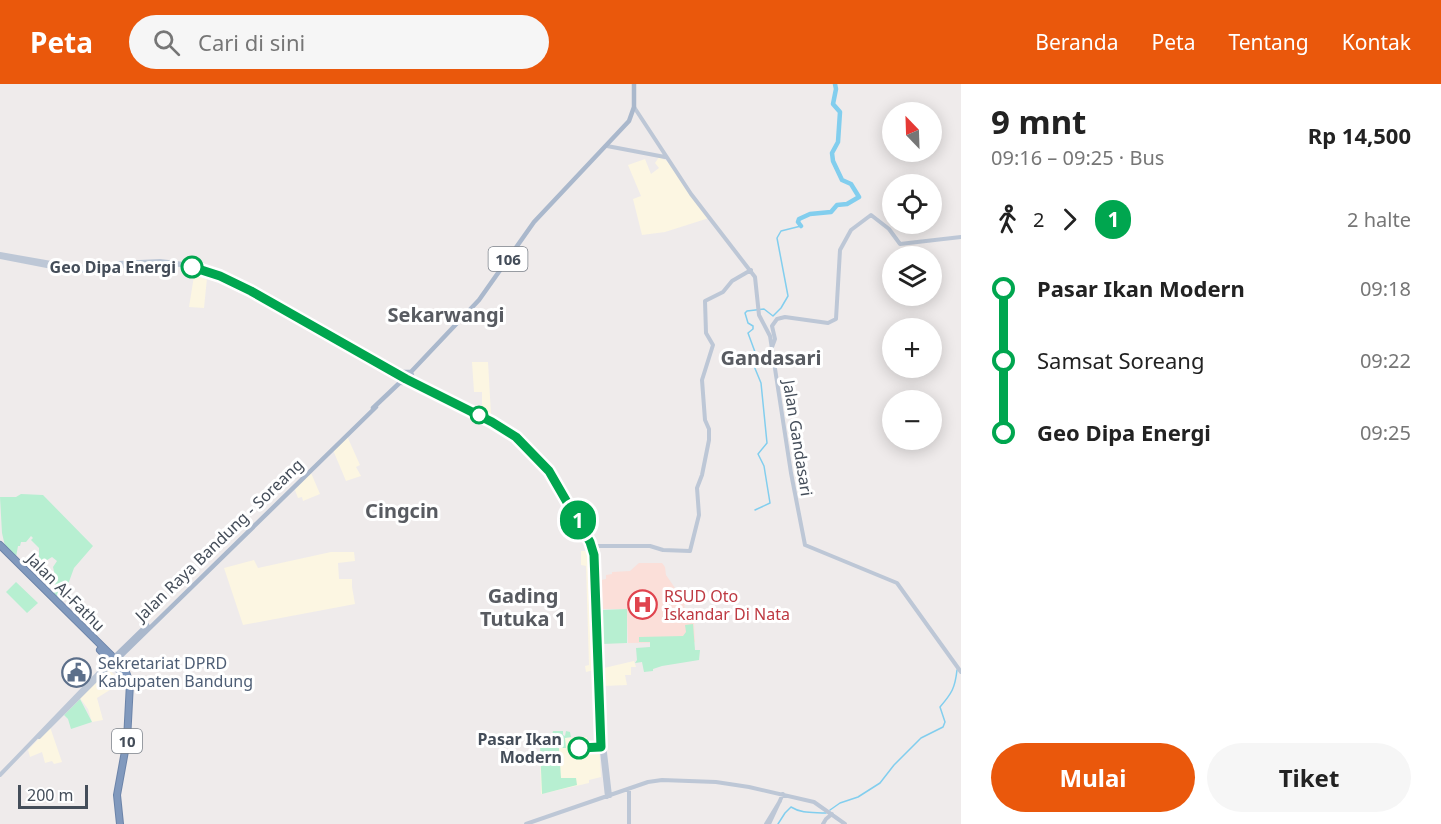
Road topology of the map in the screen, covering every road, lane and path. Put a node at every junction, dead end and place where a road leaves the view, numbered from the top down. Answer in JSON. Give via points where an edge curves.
{"nodes":[{"id":1,"x":634,"y":84,"type":"edge"},
{"id":2,"x":635,"y":113,"type":"junction"},
{"id":3,"x":617,"y":135,"type":"junction"},
{"id":4,"x":657,"y":143,"type":"junction"},
{"id":5,"x":607,"y":146,"type":"junction"},
{"id":6,"x":622,"y":148,"type":"junction"},
{"id":7,"x":649,"y":154,"type":"junction"},
{"id":8,"x":666,"y":158,"type":"junction"},
{"id":9,"x":961,"y":237,"type":"edge"},
{"id":10,"x":0,"y":256,"type":"edge"},
{"id":11,"x":751,"y":270,"type":"junction"},
{"id":12,"x":772,"y":347,"type":"junction"},
{"id":13,"x":406,"y":377,"type":"junction"},
{"id":14,"x":1,"y":546,"type":"edge"},
{"id":15,"x":595,"y":548,"type":"junction"},
{"id":16,"x":113,"y":660,"type":"junction"},
{"id":17,"x":961,"y":672,"type":"edge"},
{"id":18,"x":0,"y":775,"type":"edge"},
{"id":19,"x":605,"y":775,"type":"junction"},
{"id":20,"x":606,"y":788,"type":"junction"},
{"id":21,"x":629,"y":789,"type":"junction"},
{"id":22,"x":783,"y":794,"type":"junction"},
{"id":23,"x":609,"y":796,"type":"junction"},
{"id":24,"x":598,"y":800,"type":"junction"},
{"id":25,"x":830,"y":812,"type":"junction"},
{"id":26,"x":118,"y":824,"type":"edge"},
{"id":27,"x":526,"y":824,"type":"edge"},
{"id":28,"x":629,"y":824,"type":"edge"},
{"id":29,"x":767,"y":824,"type":"edge"},
{"id":30,"x":823,"y":824,"type":"edge"},
{"id":31,"x":845,"y":824,"type":"edge"}],
"edges":[{"from":1,"to":2,"type":"main road","name":"Jalan Raya Bandung - Soreang","number":"106"},
{"from":2,"to":3,"type":"main road","name":"Jalan Raya Bandung - Soreang","number":"106"},
{"from":2,"to":4,"type":"main road","name":"Jalan Gandasari"},
{"from":3,"to":5,"type":"main road","name":"Jalan Raya Bandung - Soreang","number":"106"},
{"from":3,"to":6,"type":"main road"},
{"from":4,"to":7,"type":"main road"},
{"from":4,"to":8,"type":"main road","name":"Jalan Gandasari"},
{"from":5,"to":6,"type":"main road"},
{"from":5,"to":13,"type":"main road","name":"Jalan Raya Bandung - Soreang","number":"106","via":[[536,220],[479,300]]},
{"from":6,"to":7,"type":"main road"},
{"from":7,"to":8,"type":"main road"},
{"from":8,"to":11,"type":"main road","name":"Jalan Gandasari"},
{"from":9,"to":12,"type":"main road","via":[[900,244],[871,215],[851,230],[840,249],[836,319],[828,323],[778,318],[771,326],[775,338]]},
{"from":10,"to":13,"type":"main road","via":[[95,268],[160,261],[191,264],[221,273]]},
{"from":11,"to":12,"type":"main road","name":"Jalan Gandasari","via":[[756,280],[758,310]]},
{"from":11,"to":15,"type":"main road","via":[[705,301],[706,333],[713,345],[702,380],[709,435],[697,488],[699,515],[690,551],[650,546]]},
{"from":12,"to":17,"type":"main road","name":"Jalan Gandasari","via":[[805,545],[897,583]]},
{"from":13,"to":15,"type":"main road","via":[[470,409],[522,442],[554,479]]},
{"from":13,"to":16,"type":"main road","name":"Jalan Raya Bandung - Soreang","number":"106"},
{"from":14,"to":16,"type":"highway","name":"Jalan Al-Fathu","number":"10"},
{"from":15,"to":19,"type":"main road"},
{"from":16,"to":18,"type":"main road"},
{"from":16,"to":26,"type":"highway","number":"10","via":[[126,672],[130,683],[128,740],[117,795]]},
{"from":19,"to":20,"type":"main road"},
{"from":19,"to":23,"type":"main road"},
{"from":20,"to":23,"type":"main road"},
{"from":20,"to":24,"type":"main road"},
{"from":21,"to":22,"type":"main road","via":[[651,782],[694,781]]},
{"from":21,"to":23,"type":"main road"},
{"from":21,"to":28,"type":"main road"},
{"from":22,"to":25,"type":"main road","via":[[814,802]]},
{"from":22,"to":29,"type":"main road"},
{"from":23,"to":24,"type":"main road"},
{"from":24,"to":27,"type":"main road"},
{"from":25,"to":30,"type":"main road"},
{"from":25,"to":31,"type":"main road"}]}
